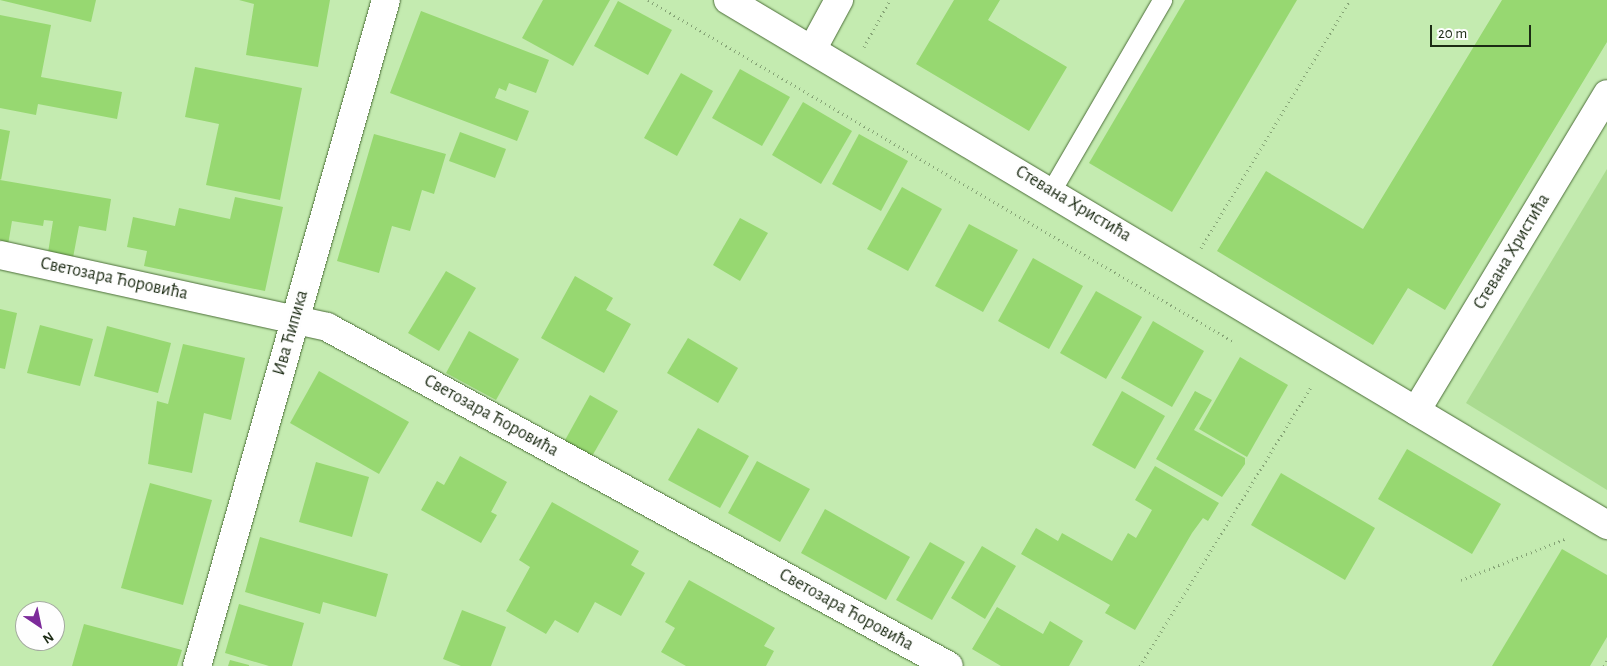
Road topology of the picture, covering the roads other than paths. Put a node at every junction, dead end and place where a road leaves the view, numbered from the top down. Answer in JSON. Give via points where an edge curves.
{"nodes":[{"id":1,"x":386,"y":0,"type":"edge"},
{"id":2,"x":728,"y":0,"type":"edge"},
{"id":3,"x":839,"y":0,"type":"edge"},
{"id":4,"x":1162,"y":0,"type":"edge"},
{"id":5,"x":813,"y":48,"type":"junction"},
{"id":6,"x":1607,"y":94,"type":"edge"},
{"id":7,"x":1051,"y":191,"type":"junction"},
{"id":8,"x":0,"y":255,"type":"edge"},
{"id":9,"x":296,"y":318,"type":"junction"},
{"id":10,"x":1416,"y":411,"type":"junction"},
{"id":11,"x":1607,"y":526,"type":"edge"},
{"id":12,"x":198,"y":666,"type":"edge"},
{"id":13,"x":949,"y":666,"type":"edge"}],
"edges":[{"from":1,"to":9,"type":"street","name":"Ива Ћипика"},
{"from":2,"to":5,"type":"street","name":"Стевана Христића"},
{"from":3,"to":5,"type":"street"},
{"from":4,"to":7,"type":"lane"},
{"from":5,"to":7,"type":"street","name":"Стевана Христића"},
{"from":6,"to":10,"type":"street","name":"Стевана Христића"},
{"from":7,"to":10,"type":"street","name":"Стевана Христића"},
{"from":8,"to":9,"type":"street","name":"Светозара Ћоровића"},
{"from":9,"to":12,"type":"street","name":"Ива Ћипика"},
{"from":9,"to":13,"type":"street","name":"Светозара Ћоровића","via":[[327,327]]},
{"from":10,"to":11,"type":"street","name":"Стевана Христића"}]}
